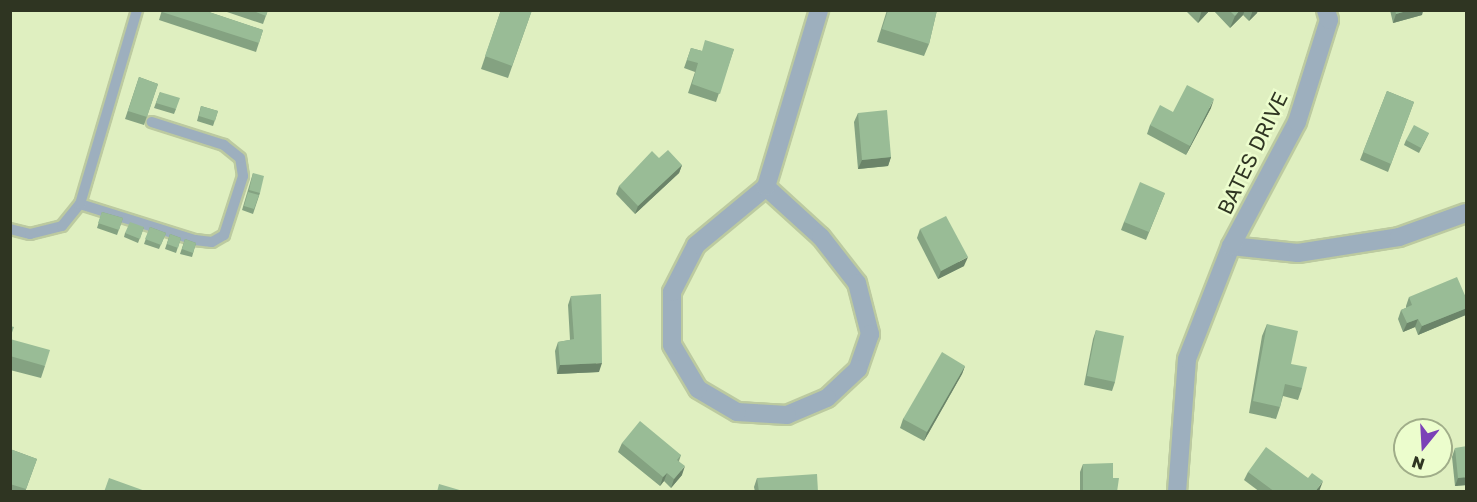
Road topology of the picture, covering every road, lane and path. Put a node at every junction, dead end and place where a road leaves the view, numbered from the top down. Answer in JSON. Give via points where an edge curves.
{"nodes":[{"id":1,"x":136,"y":10,"type":"edge"},
{"id":2,"x":819,"y":10,"type":"edge"},
{"id":3,"x":1326,"y":10,"type":"edge"},
{"id":4,"x":152,"y":122,"type":"dead end"},
{"id":5,"x":766,"y":187,"type":"junction"},
{"id":6,"x":80,"y":204,"type":"junction"},
{"id":7,"x":1467,"y":213,"type":"edge"},
{"id":8,"x":10,"y":229,"type":"edge"},
{"id":9,"x":1232,"y":246,"type":"junction"},
{"id":10,"x":1177,"y":492,"type":"edge"}],
"edges":[{"from":1,"to":6,"type":"lane"},
{"from":2,"to":5,"type":"street"},
{"from":3,"to":9,"type":"street","name":"BATES DRIVE","via":[[1329,20],[1297,122]]},
{"from":4,"to":6,"type":"lane","via":[[224,145],[240,158],[243,176],[224,235],[212,242],[195,240]]},
{"from":5,"to":5,"type":"street","via":[[696,246],[672,292],[672,345],[698,389],[737,412],[787,415],[827,398],[858,369],[870,334],[857,283],[821,237]]},
{"from":6,"to":8,"type":"lane","via":[[62,226],[30,234]]},
{"from":7,"to":9,"type":"street","name":"BATES DRIVE","via":[[1399,237],[1298,253]]},
{"from":9,"to":10,"type":"street","name":"BATES DRIVE","via":[[1187,359]]}]}
